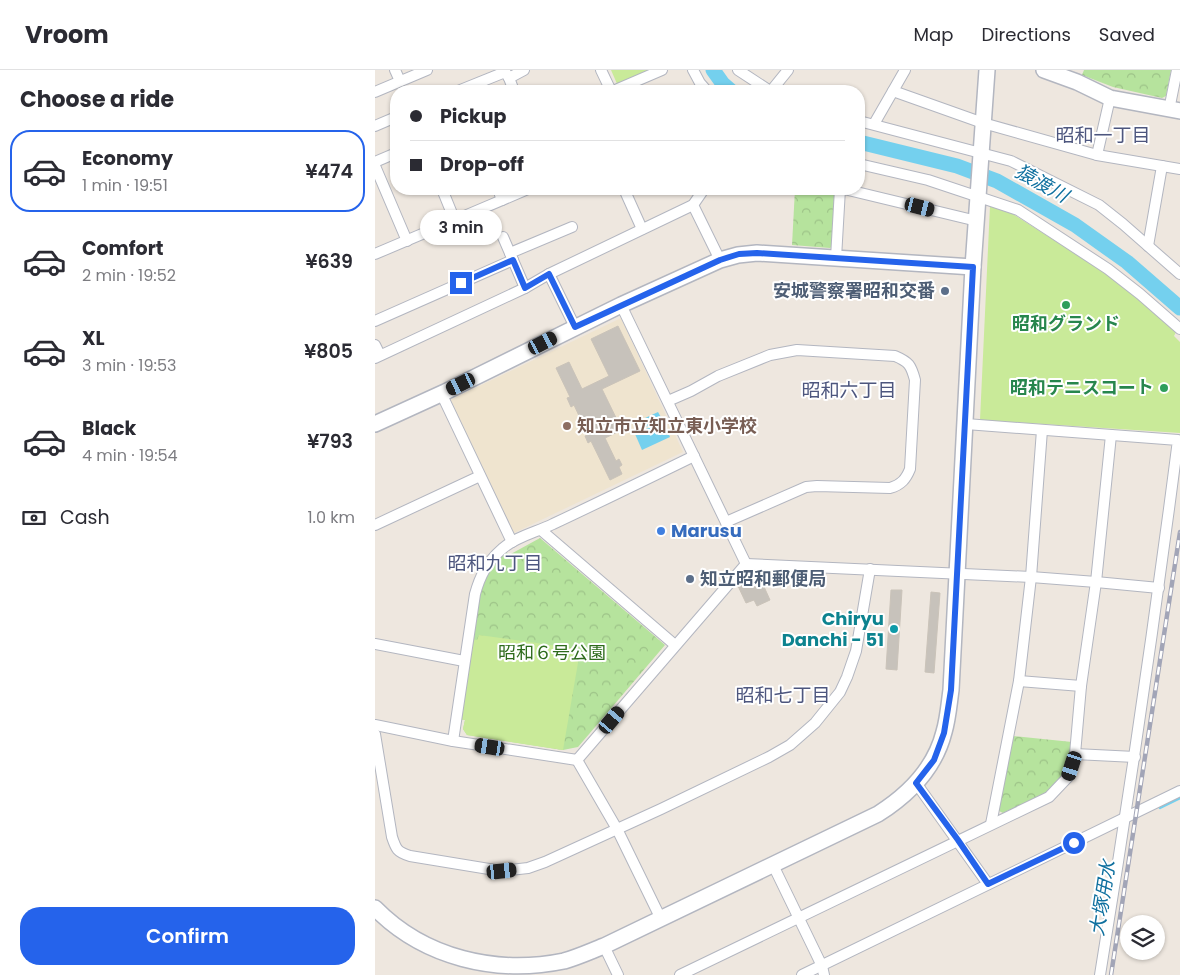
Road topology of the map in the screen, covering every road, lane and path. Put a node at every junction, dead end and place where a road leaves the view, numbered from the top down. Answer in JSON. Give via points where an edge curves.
{"nodes":[{"id":1,"x":395,"y":70,"type":"edge"},
{"id":2,"x":427,"y":70,"type":"edge"},
{"id":3,"x":524,"y":70,"type":"edge"},
{"id":4,"x":601,"y":70,"type":"edge"},
{"id":5,"x":662,"y":70,"type":"edge"},
{"id":6,"x":686,"y":70,"type":"edge"},
{"id":7,"x":693,"y":70,"type":"edge"},
{"id":8,"x":738,"y":70,"type":"edge"},
{"id":9,"x":788,"y":70,"type":"edge"},
{"id":10,"x":905,"y":70,"type":"edge"},
{"id":11,"x":987,"y":70,"type":"edge"},
{"id":12,"x":1044,"y":70,"type":"edge"},
{"id":13,"x":1177,"y":70,"type":"edge"},
{"id":14,"x":506,"y":73,"type":"edge"},
{"id":15,"x":399,"y":81,"type":"junction"},
{"id":16,"x":390,"y":85,"type":"edge"},
{"id":17,"x":390,"y":85,"type":"edge"},
{"id":18,"x":474,"y":85,"type":"edge"},
{"id":19,"x":511,"y":85,"type":"edge"},
{"id":20,"x":609,"y":85,"type":"edge"},
{"id":21,"x":626,"y":85,"type":"edge"},
{"id":22,"x":695,"y":85,"type":"edge"},
{"id":23,"x":702,"y":85,"type":"edge"},
{"id":24,"x":761,"y":85,"type":"edge"},
{"id":25,"x":774,"y":85,"type":"edge"},
{"id":26,"x":893,"y":91,"type":"junction"},
{"id":27,"x":375,"y":92,"type":"edge"},
{"id":28,"x":1110,"y":98,"type":"junction"},
{"id":29,"x":1175,"y":110,"type":"edge"},
{"id":30,"x":390,"y":120,"type":"edge"},
{"id":31,"x":865,"y":122,"type":"edge"},
{"id":32,"x":983,"y":123,"type":"junction"},
{"id":33,"x":875,"y":124,"type":"junction"},
{"id":34,"x":375,"y":126,"type":"edge"},
{"id":35,"x":981,"y":155,"type":"junction"},
{"id":36,"x":1097,"y":155,"type":"junction"},
{"id":37,"x":390,"y":156,"type":"edge"},
{"id":38,"x":375,"y":162,"type":"edge"},
{"id":39,"x":865,"y":165,"type":"edge"},
{"id":40,"x":375,"y":166,"type":"edge"},
{"id":41,"x":1162,"y":166,"type":"junction"},
{"id":42,"x":1180,"y":169,"type":"edge"},
{"id":43,"x":865,"y":194,"type":"edge"},
{"id":44,"x":979,"y":194,"type":"junction"},
{"id":45,"x":444,"y":195,"type":"edge"},
{"id":46,"x":500,"y":195,"type":"edge"},
{"id":47,"x":514,"y":195,"type":"edge"},
{"id":48,"x":627,"y":195,"type":"edge"},
{"id":49,"x":700,"y":195,"type":"edge"},
{"id":50,"x":841,"y":195,"type":"edge"},
{"id":51,"x":502,"y":200,"type":"junction"},
{"id":52,"x":693,"y":205,"type":"junction"},
{"id":53,"x":455,"y":221,"type":"junction"},
{"id":54,"x":977,"y":221,"type":"junction"},
{"id":55,"x":572,"y":227,"type":"dead end"},
{"id":56,"x":642,"y":229,"type":"junction"},
{"id":57,"x":503,"y":237,"type":"dead end"},
{"id":58,"x":407,"y":241,"type":"junction"},
{"id":59,"x":1148,"y":246,"type":"junction"},
{"id":60,"x":375,"y":254,"type":"edge"},
{"id":61,"x":511,"y":257,"type":"junction"},
{"id":62,"x":836,"y":258,"type":"junction"},
{"id":63,"x":720,"y":260,"type":"junction"},
{"id":64,"x":973,"y":267,"type":"junction"},
{"id":65,"x":549,"y":274,"type":"junction"},
{"id":66,"x":1180,"y":274,"type":"edge"},
{"id":67,"x":525,"y":288,"type":"junction"},
{"id":68,"x":621,"y":305,"type":"junction"},
{"id":69,"x":375,"y":321,"type":"edge"},
{"id":70,"x":575,"y":327,"type":"junction"},
{"id":71,"x":1180,"y":329,"type":"edge"},
{"id":72,"x":375,"y":345,"type":"edge"},
{"id":73,"x":377,"y":356,"type":"edge"},
{"id":74,"x":441,"y":393,"type":"junction"},
{"id":75,"x":667,"y":401,"type":"junction"},
{"id":76,"x":375,"y":424,"type":"edge"},
{"id":77,"x":966,"y":424,"type":"junction"},
{"id":78,"x":1042,"y":430,"type":"junction"},
{"id":79,"x":1111,"y":435,"type":"junction"},
{"id":80,"x":694,"y":456,"type":"junction"},
{"id":81,"x":480,"y":476,"type":"junction"},
{"id":82,"x":726,"y":522,"type":"junction"},
{"id":83,"x":375,"y":524,"type":"edge"},
{"id":84,"x":541,"y":530,"type":"junction"},
{"id":85,"x":512,"y":542,"type":"junction"},
{"id":86,"x":746,"y":564,"type":"junction"},
{"id":87,"x":870,"y":569,"type":"junction"},
{"id":88,"x":958,"y":575,"type":"junction"},
{"id":89,"x":1031,"y":578,"type":"junction"},
{"id":90,"x":1096,"y":582,"type":"junction"},
{"id":91,"x":1159,"y":588,"type":"junction"},
{"id":92,"x":375,"y":644,"type":"edge"},
{"id":93,"x":675,"y":645,"type":"junction"},
{"id":94,"x":465,"y":661,"type":"junction"},
{"id":95,"x":1019,"y":681,"type":"junction"},
{"id":96,"x":1081,"y":686,"type":"junction"},
{"id":97,"x":375,"y":725,"type":"edge"},
{"id":98,"x":375,"y":734,"type":"edge"},
{"id":99,"x":453,"y":741,"type":"junction"},
{"id":100,"x":1075,"y":754,"type":"junction"},
{"id":101,"x":1135,"y":757,"type":"junction"},
{"id":102,"x":577,"y":760,"type":"junction"},
{"id":103,"x":916,"y":783,"type":"junction"},
{"id":104,"x":1180,"y":791,"type":"edge"},
{"id":105,"x":1125,"y":819,"type":"junction"},
{"id":106,"x":991,"y":824,"type":"junction"},
{"id":107,"x":617,"y":829,"type":"junction"},
{"id":108,"x":958,"y":840,"type":"junction"},
{"id":109,"x":773,"y":865,"type":"junction"},
{"id":110,"x":988,"y":884,"type":"junction"},
{"id":111,"x":375,"y":908,"type":"edge"},
{"id":112,"x":660,"y":917,"type":"junction"},
{"id":113,"x":798,"y":918,"type":"junction"},
{"id":114,"x":603,"y":946,"type":"junction"},
{"id":115,"x":823,"y":970,"type":"edge"},
{"id":116,"x":501,"y":972,"type":"edge"},
{"id":117,"x":618,"y":975,"type":"edge"},
{"id":118,"x":680,"y":975,"type":"edge"},
{"id":119,"x":802,"y":975,"type":"edge"},
{"id":120,"x":1100,"y":975,"type":"edge"}],
"edges":[{"from":1,"to":15,"type":"street"},
{"from":2,"to":15,"type":"street"},
{"from":3,"to":14,"type":"street"},
{"from":4,"to":20,"type":"street"},
{"from":5,"to":21,"type":"street"},
{"from":6,"to":22,"type":"street"},
{"from":7,"to":23,"type":"street"},
{"from":8,"to":24,"type":"street"},
{"from":9,"to":25,"type":"street"},
{"from":10,"to":26,"type":"street"},
{"from":11,"to":32,"type":"street"},
{"from":12,"to":28,"type":"street"},
{"from":13,"to":29,"type":"street"},
{"from":14,"to":18,"type":"street"},
{"from":14,"to":19,"type":"street"},
{"from":15,"to":17,"type":"street"},
{"from":16,"to":27,"type":"street"},
{"from":26,"to":32,"type":"street"},
{"from":26,"to":33,"type":"street"},
{"from":28,"to":29,"type":"street"},
{"from":28,"to":36,"type":"street"},
{"from":30,"to":34,"type":"street"},
{"from":31,"to":33,"type":"street"},
{"from":32,"to":35,"type":"street"},
{"from":32,"to":36,"type":"street"},
{"from":33,"to":35,"type":"street"},
{"from":35,"to":44,"type":"street"},
{"from":35,"to":59,"type":"street","via":[[1011,161],[1099,205]]},
{"from":36,"to":41,"type":"street"},
{"from":37,"to":38,"type":"street"},
{"from":39,"to":44,"type":"street"},
{"from":40,"to":58,"type":"street"},
{"from":41,"to":42,"type":"street"},
{"from":41,"to":59,"type":"street"},
{"from":43,"to":54,"type":"street"},
{"from":44,"to":54,"type":"street"},
{"from":44,"to":71,"type":"street","via":[[1018,210],[1048,228],[1108,269]]},
{"from":45,"to":53,"type":"street"},
{"from":46,"to":51,"type":"street"},
{"from":47,"to":51,"type":"street"},
{"from":48,"to":56,"type":"street"},
{"from":49,"to":52,"type":"street"},
{"from":50,"to":62,"type":"street"},
{"from":51,"to":53,"type":"street"},
{"from":52,"to":56,"type":"street"},
{"from":52,"to":63,"type":"street"},
{"from":53,"to":58,"type":"street"},
{"from":54,"to":64,"type":"street"},
{"from":55,"to":61,"type":"street"},
{"from":56,"to":65,"type":"street"},
{"from":57,"to":61,"type":"street"},
{"from":58,"to":60,"type":"street"},
{"from":59,"to":66,"type":"street"},
{"from":61,"to":67,"type":"street"},
{"from":61,"to":69,"type":"street"},
{"from":62,"to":63,"type":"street","via":[[757,253]]},
{"from":62,"to":64,"type":"street"},
{"from":63,"to":68,"type":"street"},
{"from":64,"to":77,"type":"street"},
{"from":65,"to":67,"type":"street"},
{"from":65,"to":70,"type":"street"},
{"from":67,"to":73,"type":"street"},
{"from":68,"to":70,"type":"street"},
{"from":68,"to":75,"type":"street"},
{"from":70,"to":74,"type":"street"},
{"from":72,"to":73,"type":"street"},
{"from":74,"to":76,"type":"street"},
{"from":74,"to":81,"type":"street"},
{"from":75,"to":80,"type":"street"},
{"from":75,"to":82,"type":"street","via":[[751,361],[797,350],[895,356],[906,361],[912,369],[915,380],[910,469],[899,485],[891,488],[806,487]]},
{"from":77,"to":78,"type":"street"},
{"from":77,"to":88,"type":"street"},
{"from":78,"to":79,"type":"street"},
{"from":78,"to":89,"type":"street"},
{"from":79,"to":90,"type":"street"},
{"from":79,"to":91,"type":"street","via":[[1178,440]]},
{"from":80,"to":82,"type":"street"},
{"from":80,"to":84,"type":"street"},
{"from":81,"to":83,"type":"street"},
{"from":81,"to":85,"type":"street"},
{"from":82,"to":86,"type":"street"},
{"from":84,"to":85,"type":"street"},
{"from":84,"to":93,"type":"street"},
{"from":85,"to":94,"type":"street","via":[[492,558],[481,576],[475,594]]},
{"from":86,"to":87,"type":"street"},
{"from":86,"to":93,"type":"street"},
{"from":87,"to":88,"type":"street"},
{"from":87,"to":107,"type":"street","via":[[856,651],[840,692],[815,723],[790,745],[769,757]]},
{"from":88,"to":89,"type":"street"},
{"from":88,"to":103,"type":"street","via":[[951,690],[944,733],[934,760]]},
{"from":89,"to":90,"type":"street"},
{"from":89,"to":95,"type":"street"},
{"from":90,"to":91,"type":"street"},
{"from":90,"to":96,"type":"street"},
{"from":91,"to":101,"type":"street"},
{"from":92,"to":94,"type":"street"},
{"from":93,"to":102,"type":"street"},
{"from":94,"to":99,"type":"street"},
{"from":95,"to":96,"type":"street"},
{"from":95,"to":106,"type":"street"},
{"from":96,"to":100,"type":"street"},
{"from":97,"to":99,"type":"street"},
{"from":98,"to":107,"type":"street","via":[[392,836],[395,848],[402,853],[496,870],[528,868]]},
{"from":99,"to":102,"type":"street"},
{"from":100,"to":101,"type":"street"},
{"from":100,"to":106,"type":"street","via":[[1068,777],[1049,797]]},
{"from":101,"to":105,"type":"street"},
{"from":102,"to":107,"type":"street"},
{"from":103,"to":108,"type":"street"},
{"from":103,"to":109,"type":"street","via":[[898,801],[878,814]]},
{"from":104,"to":105,"type":"street"},
{"from":105,"to":110,"type":"street"},
{"from":105,"to":120,"type":"street"},
{"from":106,"to":108,"type":"street"},
{"from":107,"to":112,"type":"street"},
{"from":108,"to":110,"type":"street"},
{"from":108,"to":113,"type":"street"},
{"from":109,"to":112,"type":"street"},
{"from":109,"to":113,"type":"street"},
{"from":110,"to":115,"type":"street"},
{"from":111,"to":116,"type":"street","via":[[429,948]]},
{"from":112,"to":114,"type":"street"},
{"from":113,"to":115,"type":"street"},
{"from":113,"to":118,"type":"street"},
{"from":114,"to":116,"type":"street","via":[[565,961]]},
{"from":114,"to":117,"type":"street"},
{"from":115,"to":119,"type":"street"}]}
